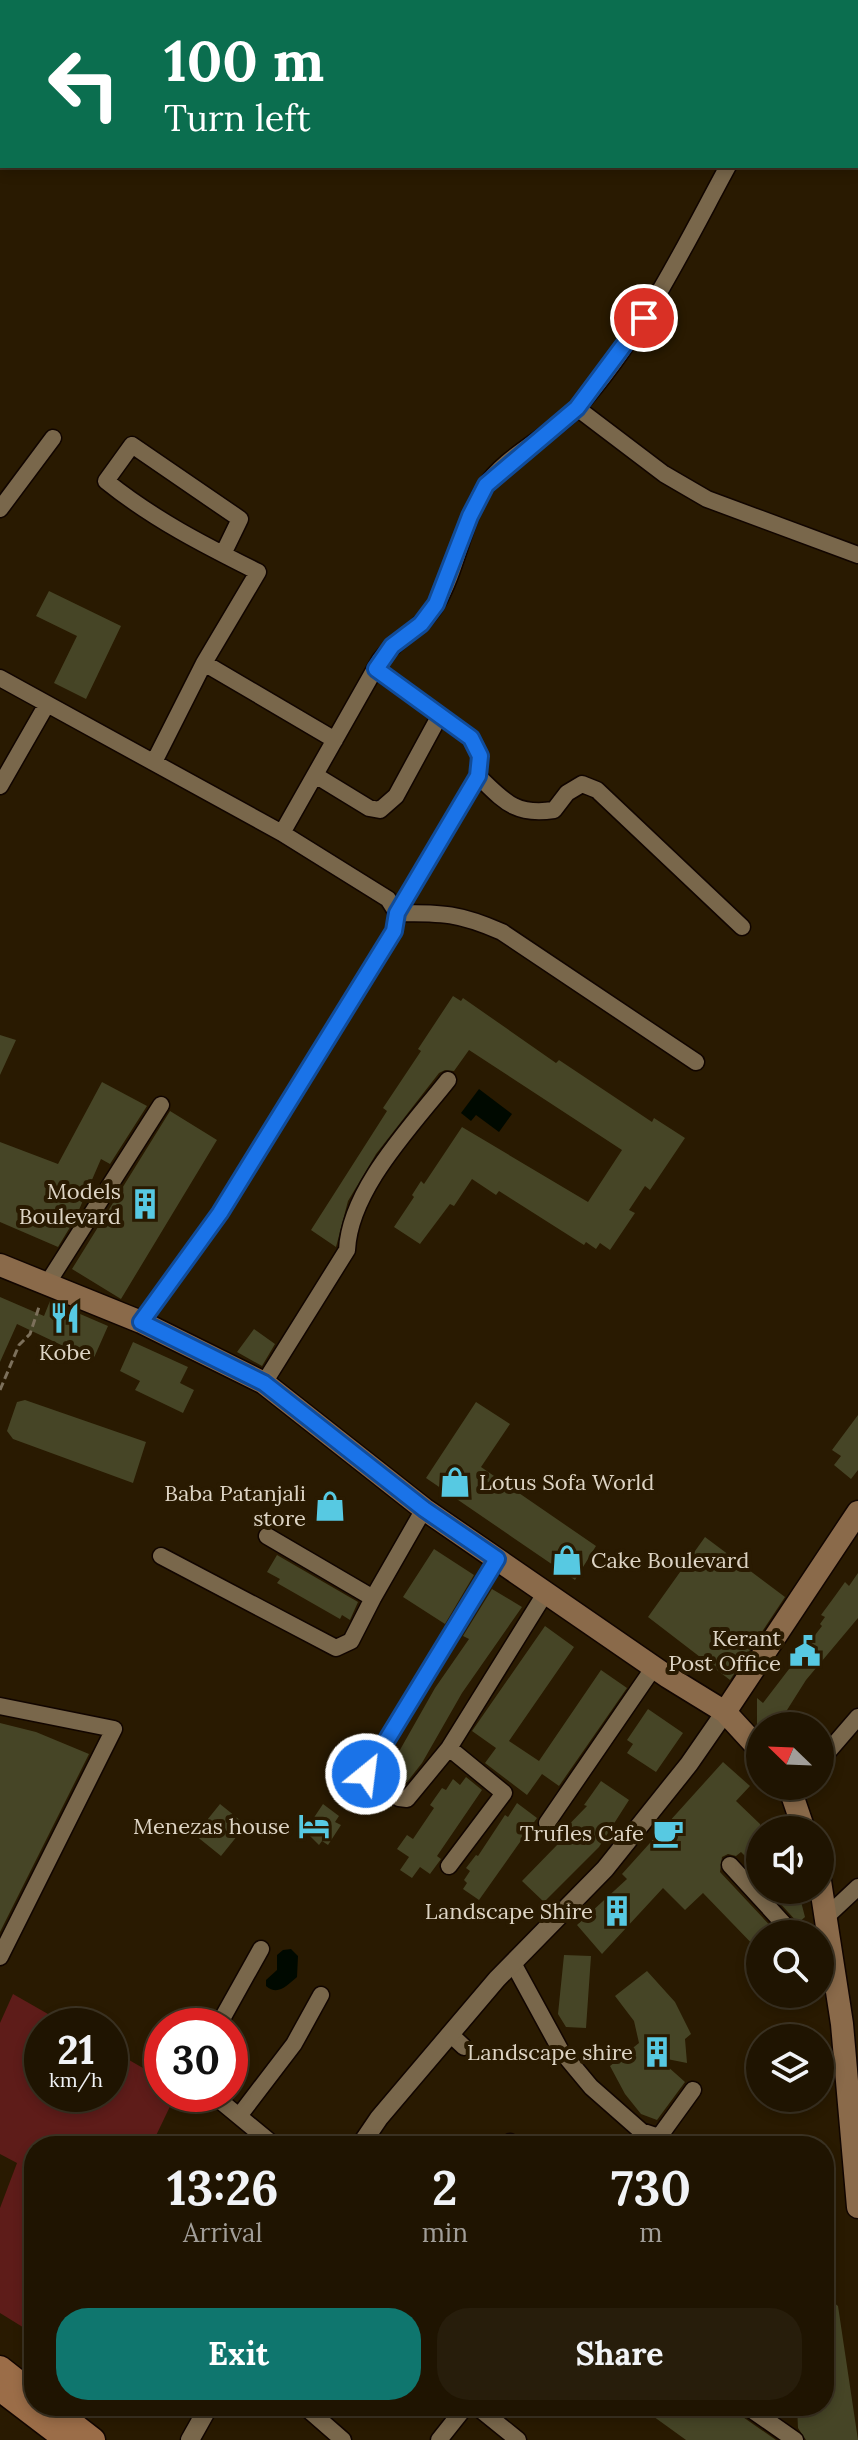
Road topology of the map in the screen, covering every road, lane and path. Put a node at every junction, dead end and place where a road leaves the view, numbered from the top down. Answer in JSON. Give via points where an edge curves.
{"nodes":[{"id":1,"x":727,"y":168,"type":"edge"},
{"id":2,"x":577,"y":408,"type":"junction"},
{"id":3,"x":53,"y":438,"type":"dead end"},
{"id":4,"x":0,"y":509,"type":"edge"},
{"id":5,"x":223,"y":554,"type":"junction"},
{"id":6,"x":858,"y":555,"type":"edge"},
{"id":7,"x":204,"y":663,"type":"junction"},
{"id":8,"x":376,"y":669,"type":"junction"},
{"id":9,"x":0,"y":678,"type":"edge"},
{"id":10,"x":47,"y":704,"type":"junction"},
{"id":11,"x":440,"y":715,"type":"junction"},
{"id":12,"x":335,"y":740,"type":"junction"},
{"id":13,"x":154,"y":762,"type":"junction"},
{"id":14,"x":315,"y":775,"type":"junction"},
{"id":15,"x":478,"y":776,"type":"junction"},
{"id":16,"x":0,"y":786,"type":"edge"},
{"id":17,"x":282,"y":833,"type":"junction"},
{"id":18,"x":397,"y":913,"type":"junction"},
{"id":19,"x":742,"y":927,"type":"dead end"},
{"id":20,"x":696,"y":1062,"type":"dead end"},
{"id":21,"x":448,"y":1080,"type":"dead end"},
{"id":22,"x":161,"y":1105,"type":"dead end"},
{"id":23,"x":0,"y":1265,"type":"edge"},
{"id":24,"x":47,"y":1284,"type":"junction"},
{"id":25,"x":141,"y":1322,"type":"junction"},
{"id":26,"x":264,"y":1383,"type":"junction"},
{"id":27,"x":0,"y":1390,"type":"edge"},
{"id":28,"x":424,"y":1509,"type":"junction"},
{"id":29,"x":858,"y":1512,"type":"edge"},
{"id":30,"x":267,"y":1536,"type":"dead end"},
{"id":31,"x":161,"y":1556,"type":"dead end"},
{"id":32,"x":497,"y":1559,"type":"junction"},
{"id":33,"x":546,"y":1592,"type":"junction"},
{"id":34,"x":373,"y":1598,"type":"junction"},
{"id":35,"x":654,"y":1667,"type":"junction"},
{"id":36,"x":0,"y":1706,"type":"edge"},
{"id":37,"x":725,"y":1712,"type":"junction"},
{"id":38,"x":858,"y":1717,"type":"edge"},
{"id":39,"x":746,"y":1735,"type":"edge"},
{"id":40,"x":834,"y":1745,"type":"edge"},
{"id":41,"x":449,"y":1748,"type":"junction"},
{"id":42,"x":547,"y":1823,"type":"dead end"},
{"id":43,"x":730,"y":1865,"type":"dead end"},
{"id":44,"x":449,"y":1866,"type":"dead end"},
{"id":45,"x":858,"y":1887,"type":"edge"},
{"id":46,"x":824,"y":1904,"type":"edge"},
{"id":47,"x":826,"y":1917,"type":"junction"},
{"id":48,"x":780,"y":1920,"type":"edge"},
{"id":49,"x":261,"y":1949,"type":"dead end"},
{"id":50,"x":0,"y":1957,"type":"edge"},
{"id":51,"x":513,"y":1963,"type":"junction"},
{"id":52,"x":834,"y":1980,"type":"edge"},
{"id":53,"x":836,"y":1982,"type":"junction"},
{"id":54,"x":321,"y":1995,"type":"dead end"},
{"id":55,"x":228,"y":2008,"type":"edge"},
{"id":56,"x":450,"y":2034,"type":"junction"},
{"id":57,"x":464,"y":2047,"type":"dead end"},
{"id":58,"x":693,"y":2090,"type":"dead end"},
{"id":59,"x":234,"y":2112,"type":"edge"},
{"id":60,"x":239,"y":2116,"type":"junction"},
{"id":61,"x":263,"y":2136,"type":"edge"},
{"id":62,"x":367,"y":2136,"type":"edge"},
{"id":63,"x":648,"y":2136,"type":"edge"},
{"id":64,"x":660,"y":2136,"type":"edge"},
{"id":65,"x":858,"y":2207,"type":"edge"},
{"id":66,"x":0,"y":2368,"type":"edge"},
{"id":67,"x":24,"y":2387,"type":"edge"},
{"id":68,"x":0,"y":2389,"type":"edge"},
{"id":69,"x":24,"y":2407,"type":"edge"},
{"id":70,"x":35,"y":2416,"type":"edge"},
{"id":71,"x":62,"y":2416,"type":"edge"},
{"id":72,"x":203,"y":2416,"type":"edge"},
{"id":73,"x":315,"y":2416,"type":"edge"},
{"id":74,"x":458,"y":2416,"type":"edge"},
{"id":75,"x":488,"y":2416,"type":"edge"},
{"id":76,"x":760,"y":2416,"type":"edge"},
{"id":77,"x":772,"y":2416,"type":"edge"},
{"id":78,"x":772,"y":2424,"type":"junction"},
{"id":79,"x":67,"y":2440,"type":"edge"},
{"id":80,"x":93,"y":2440,"type":"edge"},
{"id":81,"x":190,"y":2440,"type":"edge"},
{"id":82,"x":343,"y":2440,"type":"edge"},
{"id":83,"x":439,"y":2440,"type":"edge"},
{"id":84,"x":518,"y":2440,"type":"edge"},
{"id":85,"x":795,"y":2440,"type":"edge"}],
"edges":[{"from":1,"to":2,"type":"street","via":[[644,318]]},
{"from":2,"to":6,"type":"street","via":[[664,474],[707,499]]},
{"from":2,"to":8,"type":"street","via":[[486,485],[436,604]]},
{"from":3,"to":4,"type":"street"},
{"from":5,"to":5,"type":"street","via":[[138,507],[106,481],[132,445],[240,519]]},
{"from":5,"to":7,"type":"street","via":[[258,572]]},
{"from":7,"to":12,"type":"street"},
{"from":7,"to":13,"type":"street"},
{"from":8,"to":11,"type":"street"},
{"from":8,"to":12,"type":"street"},
{"from":9,"to":10,"type":"street"},
{"from":10,"to":13,"type":"street"},
{"from":10,"to":16,"type":"street"},
{"from":11,"to":14,"type":"street","via":[[396,796],[380,810]]},
{"from":11,"to":15,"type":"street","via":[[471,738],[480,756]]},
{"from":12,"to":14,"type":"street"},
{"from":13,"to":17,"type":"street"},
{"from":14,"to":17,"type":"street"},
{"from":15,"to":18,"type":"street"},
{"from":15,"to":19,"type":"street","via":[[507,805],[533,814],[554,810],[582,784],[597,790]]},
{"from":17,"to":18,"type":"street","via":[[388,899]]},
{"from":18,"to":20,"type":"street","via":[[468,917],[502,932]]},
{"from":18,"to":25,"type":"street","via":[[394,931],[220,1213]]},
{"from":21,"to":26,"type":"street","via":[[379,1171],[358,1207],[347,1250]]},
{"from":22,"to":24,"type":"street"},
{"from":23,"to":24,"type":"main road"},
{"from":24,"to":25,"type":"main road"},
{"from":24,"to":27,"type":"path","via":[[30,1334],[19,1345]]},
{"from":25,"to":26,"type":"main road"},
{"from":26,"to":28,"type":"main road"},
{"from":28,"to":32,"type":"main road"},
{"from":28,"to":34,"type":"street"},
{"from":29,"to":37,"type":"main road"},
{"from":30,"to":34,"type":"street"},
{"from":31,"to":34,"type":"street","via":[[336,1648],[351,1641]]},
{"from":32,"to":33,"type":"main road"},
{"from":32,"to":41,"type":"street","via":[[366,1774],[407,1799]]},
{"from":33,"to":35,"type":"main road"},
{"from":33,"to":41,"type":"street"},
{"from":35,"to":37,"type":"main road"},
{"from":35,"to":42,"type":"street"},
{"from":36,"to":50,"type":"street","via":[[114,1729]]},
{"from":37,"to":39,"type":"main road"},
{"from":37,"to":51,"type":"street","via":[[605,1869]]},
{"from":38,"to":40,"type":"street"},
{"from":41,"to":44,"type":"street","via":[[504,1793]]},
{"from":43,"to":48,"type":"street"},
{"from":45,"to":47,"type":"street"},
{"from":46,"to":47,"type":"main road"},
{"from":47,"to":53,"type":"main road"},
{"from":49,"to":55,"type":"street"},
{"from":51,"to":56,"type":"street"},
{"from":51,"to":63,"type":"street","via":[[561,2051],[591,2087]]},
{"from":52,"to":53,"type":"street"},
{"from":53,"to":65,"type":"main road"},
{"from":54,"to":60,"type":"street","via":[[294,2044]]},
{"from":56,"to":57,"type":"street"},
{"from":56,"to":62,"type":"street"},
{"from":58,"to":64,"type":"street"},
{"from":59,"to":60,"type":"street"},
{"from":60,"to":61,"type":"street"},
{"from":66,"to":67,"type":"main road"},
{"from":68,"to":69,"type":"main road"},
{"from":70,"to":79,"type":"main road"},
{"from":71,"to":80,"type":"main road"},
{"from":72,"to":81,"type":"street"},
{"from":73,"to":82,"type":"street"},
{"from":74,"to":83,"type":"street"},
{"from":75,"to":84,"type":"street"},
{"from":76,"to":78,"type":"street"},
{"from":77,"to":78,"type":"street"},
{"from":78,"to":85,"type":"street"}]}
